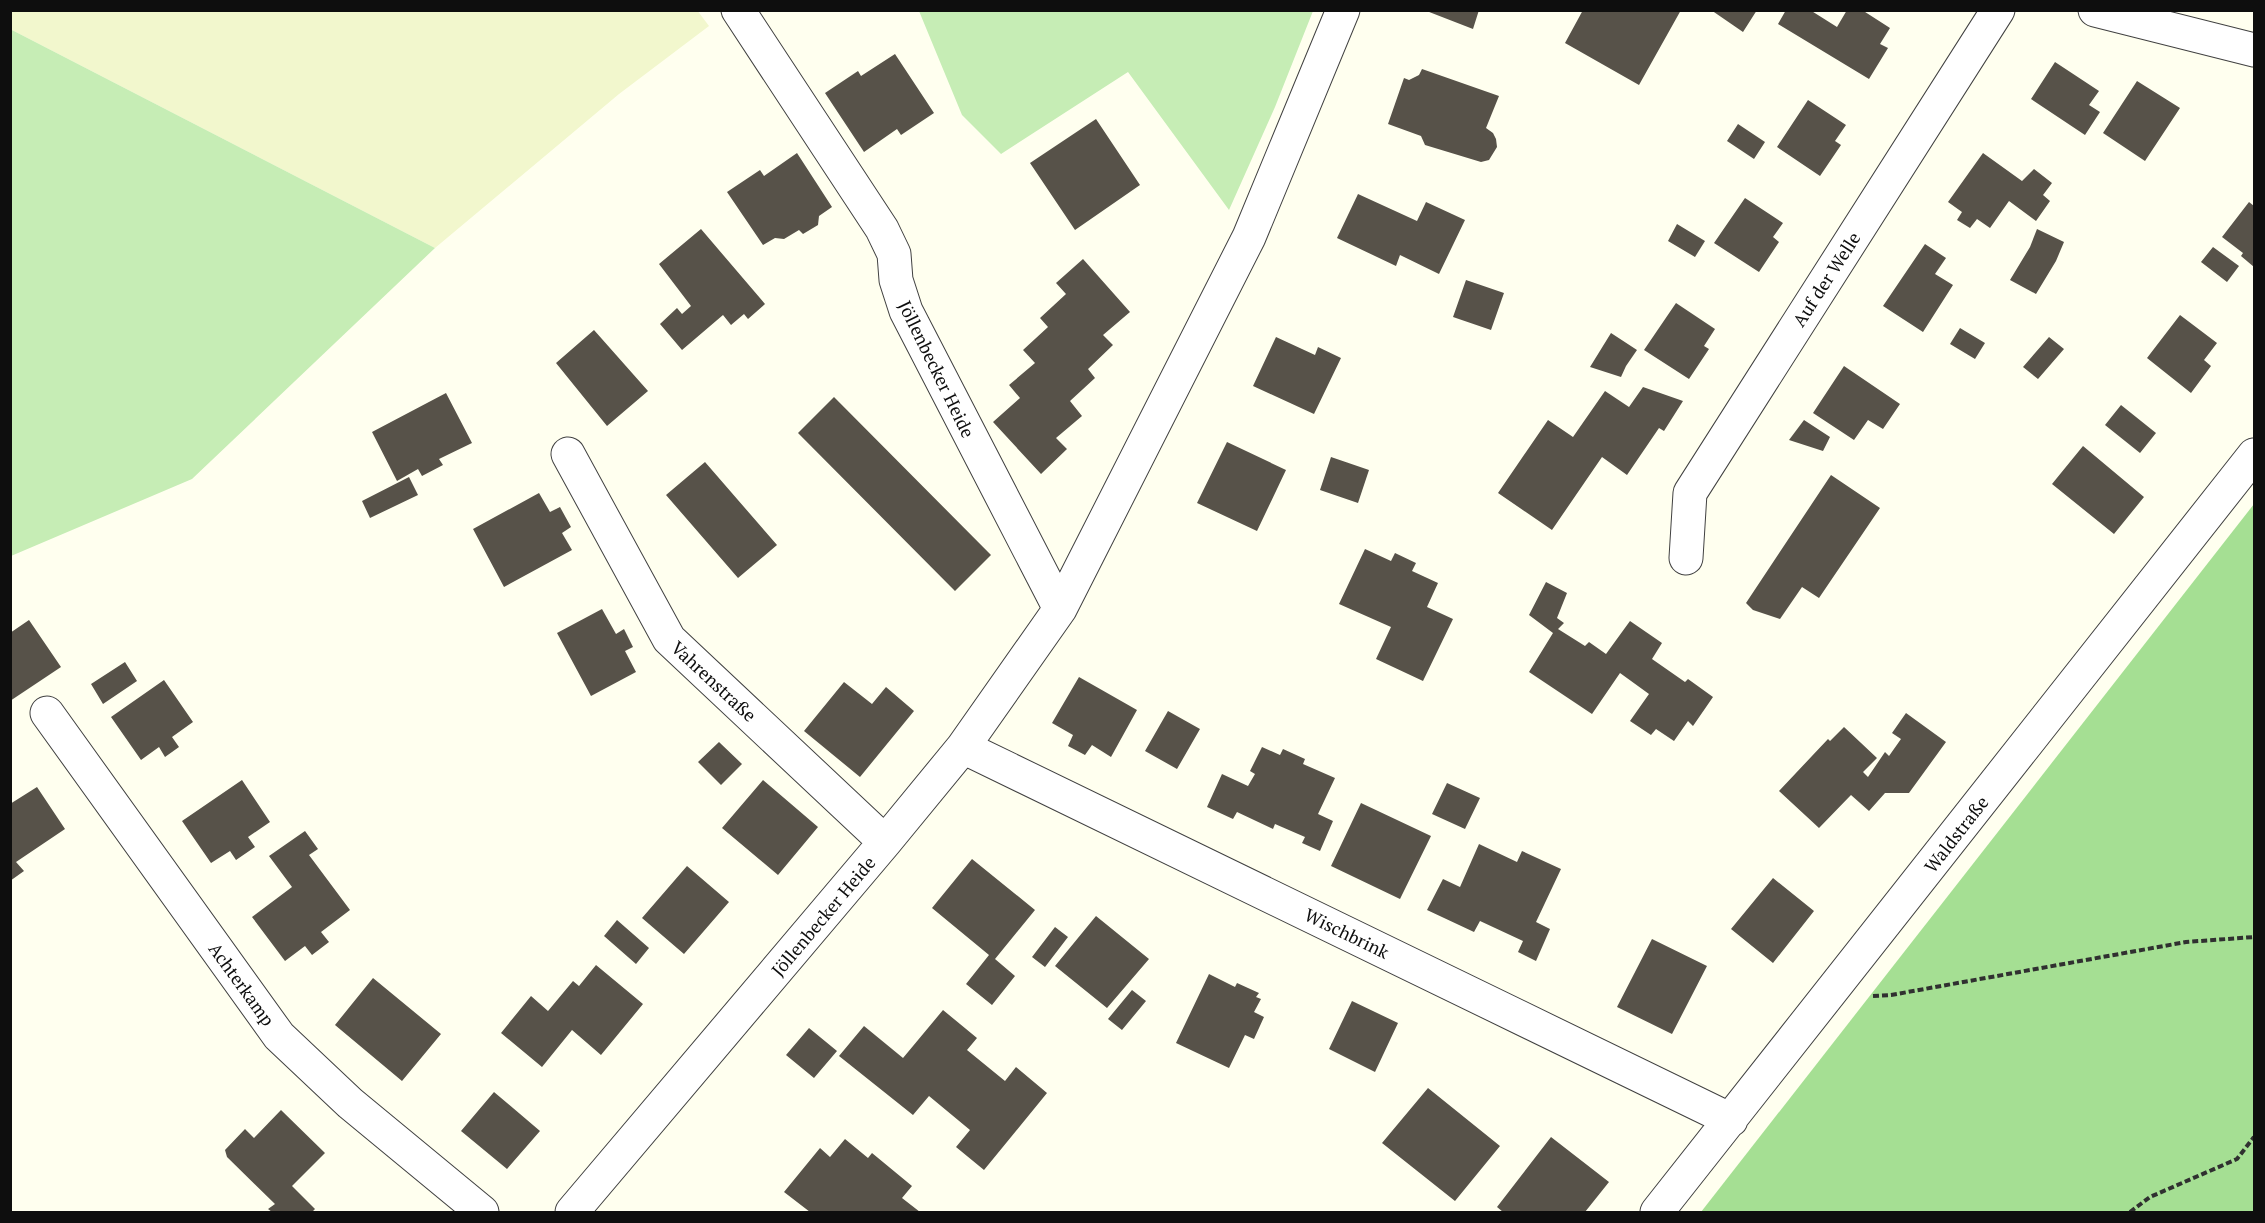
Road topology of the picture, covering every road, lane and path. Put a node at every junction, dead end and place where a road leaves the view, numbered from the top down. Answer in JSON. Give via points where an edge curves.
{"nodes":[{"id":1,"x":738,"y":10,"type":"edge"},
{"id":2,"x":1343,"y":10,"type":"edge"},
{"id":3,"x":1998,"y":10,"type":"edge"},
{"id":4,"x":2095,"y":10,"type":"edge"},
{"id":5,"x":2254,"y":50,"type":"edge"},
{"id":6,"x":568,"y":454,"type":"dead end"},
{"id":7,"x":2254,"y":455,"type":"edge"},
{"id":8,"x":1686,"y":558,"type":"dead end"},
{"id":9,"x":1060,"y":609,"type":"junction"},
{"id":10,"x":47,"y":714,"type":"dead end"},
{"id":11,"x":963,"y":747,"type":"junction"},
{"id":12,"x":885,"y":842,"type":"junction"},
{"id":13,"x":2254,"y":937,"type":"edge"},
{"id":14,"x":1825,"y":999,"type":"junction"},
{"id":15,"x":1731,"y":1120,"type":"junction"},
{"id":16,"x":2254,"y":1137,"type":"edge"},
{"id":17,"x":482,"y":1212,"type":"edge"},
{"id":18,"x":572,"y":1212,"type":"edge"},
{"id":19,"x":1657,"y":1212,"type":"edge"},
{"id":20,"x":2130,"y":1212,"type":"edge"}],
"edges":[{"from":1,"to":9,"type":"street","name":"Jöllenbecker Heide","via":[[882,230],[894,254],[896,280],[906,311]]},
{"from":2,"to":9,"type":"street","name":"Jöllenbecker Heide","via":[[1250,237]]},
{"from":3,"to":8,"type":"street","name":"Auf der Welle","via":[[1690,492]]},
{"from":4,"to":5,"type":"street"},
{"from":6,"to":12,"type":"street","name":"Vahrenstraße","via":[[669,639]]},
{"from":7,"to":14,"type":"street","name":"Waldstraße"},
{"from":9,"to":11,"type":"street","name":"Jöllenbecker Heide"},
{"from":10,"to":17,"type":"street","name":"Achterkamp","via":[[279,1036],[350,1103]]},
{"from":11,"to":12,"type":"street","name":"Jöllenbecker Heide"},
{"from":11,"to":15,"type":"street","name":"Wischbrink"},
{"from":12,"to":18,"type":"street","name":"Jöllenbecker Heide"},
{"from":13,"to":14,"type":"path","via":[[2186,942],[1891,995]]},
{"from":14,"to":15,"type":"street","name":"Waldstraße"},
{"from":15,"to":19,"type":"street","name":"Waldstraße"},
{"from":16,"to":20,"type":"path","via":[[2237,1159],[2150,1197]]}]}
